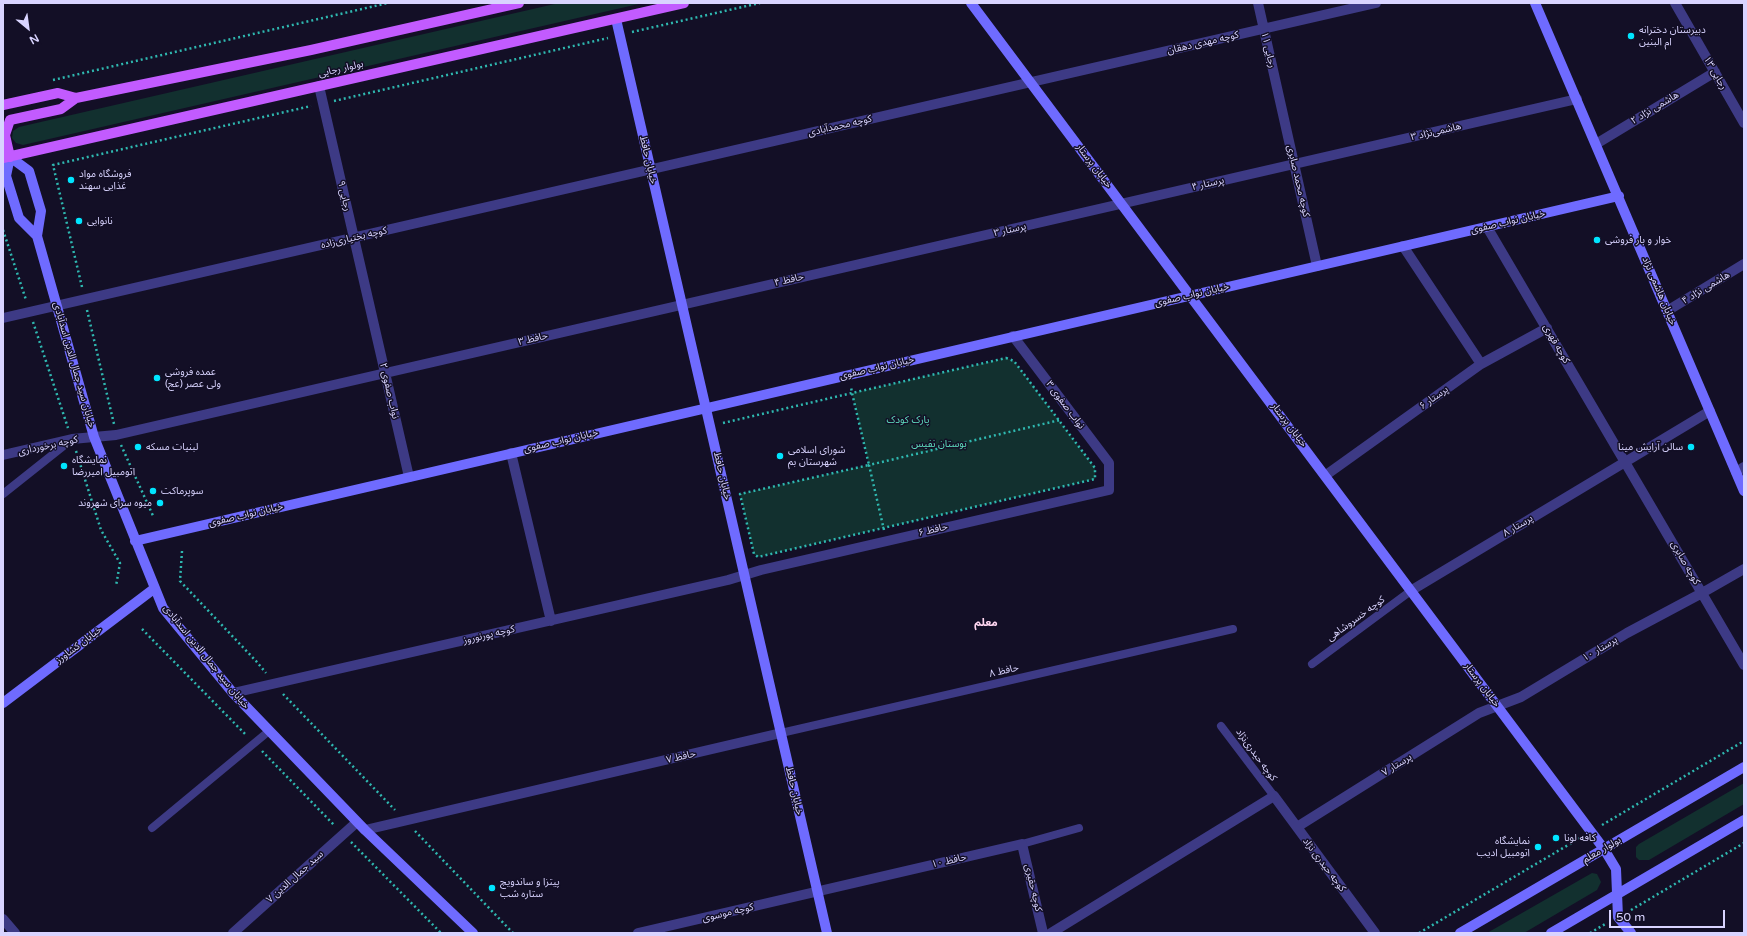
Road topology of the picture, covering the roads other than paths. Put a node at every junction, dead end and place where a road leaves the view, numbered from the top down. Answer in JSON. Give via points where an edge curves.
{"nodes":[{"id":1,"x":519,"y":3,"type":"edge"},
{"id":2,"x":684,"y":3,"type":"edge"},
{"id":3,"x":971,"y":3,"type":"edge"},
{"id":4,"x":1258,"y":3,"type":"edge"},
{"id":5,"x":1376,"y":3,"type":"edge"},
{"id":6,"x":1535,"y":3,"type":"edge"},
{"id":7,"x":1676,"y":3,"type":"edge"},
{"id":8,"x":616,"y":18,"type":"junction"},
{"id":9,"x":1264,"y":29,"type":"junction"},
{"id":10,"x":1715,"y":72,"type":"junction"},
{"id":11,"x":1030,"y":82,"type":"junction"},
{"id":12,"x":319,"y":86,"type":"junction"},
{"id":13,"x":1279,"y":96,"type":"joint"},
{"id":14,"x":76,"y":98,"type":"junction"},
{"id":15,"x":1577,"y":99,"type":"junction"},
{"id":16,"x":3,"y":105,"type":"edge"},
{"id":17,"x":1744,"y":123,"type":"edge"},
{"id":18,"x":1596,"y":144,"type":"junction"},
{"id":19,"x":6,"y":156,"type":"edge"},
{"id":20,"x":1294,"y":164,"type":"junction"},
{"id":21,"x":650,"y":170,"type":"junction"},
{"id":22,"x":1619,"y":196,"type":"junction"},
{"id":23,"x":1122,"y":204,"type":"junction"},
{"id":24,"x":1487,"y":227,"type":"junction"},
{"id":25,"x":37,"y":236,"type":"junction"},
{"id":26,"x":354,"y":238,"type":"junction"},
{"id":27,"x":1403,"y":246,"type":"junction"},
{"id":28,"x":897,"y":256,"type":"joint"},
{"id":29,"x":1744,"y":264,"type":"edge"},
{"id":30,"x":1317,"y":266,"type":"junction"},
{"id":31,"x":1191,"y":295,"type":"junction"},
{"id":32,"x":681,"y":305,"type":"junction"},
{"id":33,"x":57,"y":306,"type":"junction"},
{"id":34,"x":369,"y":306,"type":"joint"},
{"id":35,"x":1668,"y":311,"type":"junction"},
{"id":36,"x":3,"y":318,"type":"edge"},
{"id":37,"x":1547,"y":328,"type":"junction"},
{"id":38,"x":1013,"y":336,"type":"junction"},
{"id":39,"x":1481,"y":364,"type":"junction"},
{"id":40,"x":385,"y":373,"type":"junction"},
{"id":41,"x":706,"y":408,"type":"junction"},
{"id":42,"x":1710,"y":411,"type":"junction"},
{"id":43,"x":116,"y":435,"type":"joint"},
{"id":44,"x":94,"y":437,"type":"junction"},
{"id":45,"x":72,"y":439,"type":"junction"},
{"id":46,"x":511,"y":453,"type":"junction"},
{"id":47,"x":3,"y":455,"type":"edge"},
{"id":48,"x":1625,"y":462,"type":"junction"},
{"id":49,"x":1740,"y":469,"type":"edge"},
{"id":50,"x":1326,"y":475,"type":"junction"},
{"id":51,"x":409,"y":477,"type":"junction"},
{"id":52,"x":1109,"y":477,"type":"joint"},
{"id":53,"x":1744,"y":491,"type":"edge"},
{"id":54,"x":3,"y":494,"type":"edge"},
{"id":55,"x":135,"y":541,"type":"junction"},
{"id":56,"x":1744,"y":568,"type":"edge"},
{"id":57,"x":744,"y":574,"type":"junction"},
{"id":58,"x":155,"y":588,"type":"junction"},
{"id":59,"x":1412,"y":590,"type":"junction"},
{"id":60,"x":1702,"y":593,"type":"junction"},
{"id":61,"x":551,"y":621,"type":"junction"},
{"id":62,"x":1233,"y":628,"type":"dead end"},
{"id":63,"x":1312,"y":664,"type":"dead end"},
{"id":64,"x":1744,"y":665,"type":"edge"},
{"id":65,"x":233,"y":693,"type":"junction"},
{"id":66,"x":3,"y":703,"type":"edge"},
{"id":67,"x":1498,"y":706,"type":"junction"},
{"id":68,"x":1221,"y":726,"type":"dead end"},
{"id":69,"x":269,"y":731,"type":"junction"},
{"id":70,"x":781,"y":733,"type":"junction"},
{"id":71,"x":1744,"y":767,"type":"edge"},
{"id":72,"x":1274,"y":796,"type":"junction"},
{"id":73,"x":1744,"y":820,"type":"edge"},
{"id":74,"x":357,"y":822,"type":"junction"},
{"id":75,"x":1297,"y":827,"type":"junction"},
{"id":76,"x":152,"y":828,"type":"dead end"},
{"id":77,"x":1079,"y":828,"type":"dead end"},
{"id":78,"x":366,"y":830,"type":"junction"},
{"id":79,"x":1022,"y":844,"type":"junction"},
{"id":80,"x":1604,"y":849,"type":"junction"},
{"id":81,"x":818,"y":892,"type":"junction"},
{"id":82,"x":1618,"y":894,"type":"junction"},
{"id":83,"x":3,"y":919,"type":"edge"},
{"id":84,"x":15,"y":933,"type":"edge"},
{"id":85,"x":233,"y":933,"type":"edge"},
{"id":86,"x":473,"y":933,"type":"edge"},
{"id":87,"x":638,"y":933,"type":"edge"},
{"id":88,"x":827,"y":933,"type":"edge"},
{"id":89,"x":1043,"y":933,"type":"edge"},
{"id":90,"x":1051,"y":933,"type":"edge"},
{"id":91,"x":1375,"y":933,"type":"edge"},
{"id":92,"x":1460,"y":933,"type":"edge"},
{"id":93,"x":1551,"y":933,"type":"edge"},
{"id":94,"x":1631,"y":933,"type":"edge"}],
"edges":[{"from":1,"to":14,"type":"main road","via":[[311,50]]},
{"from":2,"to":8,"type":"main road","name":"بولوار رجایی"},
{"from":3,"to":11,"type":"street","name":"خیابان پرستار"},
{"from":4,"to":9,"type":"street","name":"رجایی ۱۱"},
{"from":5,"to":9,"type":"street","name":"کوچه مهدی دهقان"},
{"from":6,"to":15,"type":"street","name":"خیابان هاشمی نژاد"},
{"from":7,"to":10,"type":"street","name":"رجایی ۱۳"},
{"from":8,"to":12,"type":"main road","name":"بولوار رجایی"},
{"from":8,"to":21,"type":"street","name":"خیابان حافظ"},
{"from":9,"to":11,"type":"street","name":"کوچه مهدی دهقان"},
{"from":9,"to":13,"type":"street","name":"رجایی ۱۱"},
{"from":10,"to":17,"type":"street","name":"رجایی ۱۳"},
{"from":10,"to":18,"type":"street","name":"هاشمی نژاد ۲"},
{"from":11,"to":21,"type":"street","name":"کوچه محمدآبادی"},
{"from":11,"to":23,"type":"street","name":"خیابان پرستار"},
{"from":12,"to":19,"type":"main road","name":"بولوار رجایی"},
{"from":12,"to":26,"type":"street","name":"رجایی ۹"},
{"from":13,"to":20,"type":"street","name":"کوچه محمد صابری"},
{"from":14,"to":16,"type":"main road","via":[[58,93]]},
{"from":14,"to":19,"type":"main road","via":[[61,109],[10,120],[5,135]]},
{"from":15,"to":18,"type":"street","name":"خیابان هاشمی نژاد"},
{"from":15,"to":20,"type":"street","name":"هاشمی‌نژاد ۳"},
{"from":18,"to":22,"type":"street","name":"خیابان هاشمی نژاد"},
{"from":19,"to":25,"type":"street","name":"خیابان سید جمال الدین اسدآبادی","via":[[6,176],[19,218]]},
{"from":19,"to":25,"type":"street","name":"خیابان سید جمال الدین اسدآبادی","via":[[29,171],[41,211]]},
{"from":20,"to":23,"type":"street","name":"پرستار ۴"},
{"from":20,"to":30,"type":"street","name":"کوچه محمد صابری"},
{"from":21,"to":26,"type":"street","name":"کوچه بختیاری‌زاده"},
{"from":21,"to":32,"type":"street","name":"خیابان حافظ"},
{"from":22,"to":24,"type":"street","name":"خیابان نواب صفوی"},
{"from":22,"to":35,"type":"street","name":"خیابان هاشمی نژاد"},
{"from":23,"to":28,"type":"street","name":"پرستار ۳"},
{"from":23,"to":31,"type":"street","name":"خیابان پرستار"},
{"from":24,"to":27,"type":"street","name":"خیابان نواب صفوی"},
{"from":24,"to":37,"type":"street","name":"کوچه قهری"},
{"from":25,"to":33,"type":"street","name":"خیابان سید جمال الدین اسدآبادی"},
{"from":26,"to":33,"type":"street","name":"کوچه بختیاری‌زاده"},
{"from":26,"to":34,"type":"street","name":"رجایی ۹"},
{"from":27,"to":30,"type":"street","name":"خیابان نواب صفوی"},
{"from":27,"to":39,"type":"street"},
{"from":28,"to":32,"type":"street","name":"حافظ ۴"},
{"from":29,"to":35,"type":"street","name":"هاشمی نژاد ۴"},
{"from":30,"to":31,"type":"street","name":"خیابان نواب صفوی"},
{"from":31,"to":38,"type":"street","name":"خیابان نواب صفوی"},
{"from":31,"to":50,"type":"street","name":"خیابان پرستار"},
{"from":32,"to":40,"type":"street","name":"حافظ ۳"},
{"from":32,"to":41,"type":"street","name":"خیابان حافظ"},
{"from":33,"to":36,"type":"street","name":"کوچه بختیاری‌زاده"},
{"from":33,"to":44,"type":"street","name":"خیابان سید جمال الدین اسدآبادی"},
{"from":34,"to":40,"type":"street","name":"نواب صفوی ۲"},
{"from":35,"to":42,"type":"street","name":"خیابان هاشمی نژاد"},
{"from":37,"to":39,"type":"street","name":"پرستار ۶"},
{"from":37,"to":48,"type":"street","name":"کوچه قهری"},
{"from":38,"to":41,"type":"street","name":"خیابان نواب صفوی"},
{"from":38,"to":52,"type":"street","name":"نواب صفوی ۳","via":[[1109,463]]},
{"from":39,"to":50,"type":"street","name":"پرستار ۶"},
{"from":40,"to":43,"type":"street","name":"حافظ ۳"},
{"from":40,"to":51,"type":"street","name":"نواب صفوی ۲"},
{"from":41,"to":46,"type":"street","name":"خیابان نواب صفوی"},
{"from":41,"to":57,"type":"street","name":"خیابان حافظ"},
{"from":42,"to":48,"type":"street","name":"پرستار ۸"},
{"from":42,"to":49,"type":"street","name":"خیابان هاشمی نژاد"},
{"from":43,"to":44,"type":"street","name":"کوچه برخورداری"},
{"from":44,"to":45,"type":"street","name":"کوچه برخورداری"},
{"from":44,"to":55,"type":"street","name":"خیابان سید جمال الدین اسدآبادی"},
{"from":45,"to":47,"type":"street","name":"کوچه برخورداری"},
{"from":45,"to":54,"type":"lane"},
{"from":46,"to":51,"type":"street","name":"خیابان نواب صفوی"},
{"from":46,"to":61,"type":"street"},
{"from":48,"to":59,"type":"street","name":"پرستار ۸"},
{"from":48,"to":60,"type":"street","name":"کوچه صابری"},
{"from":49,"to":53,"type":"street","name":"خیابان هاشمی نژاد"},
{"from":50,"to":59,"type":"street","name":"خیابان پرستار"},
{"from":51,"to":55,"type":"street","name":"خیابان نواب صفوی"},
{"from":52,"to":57,"type":"street","name":"حافظ ۶","via":[[1109,490]]},
{"from":55,"to":58,"type":"street","name":"خیابان سید جمال الدین اسدآبادی"},
{"from":56,"to":60,"type":"street","name":"پرستار ۱۰"},
{"from":57,"to":61,"type":"street","name":"کوچه پورنوروز","via":[[728,580]]},
{"from":57,"to":70,"type":"street","name":"خیابان حافظ"},
{"from":58,"to":65,"type":"street","name":"خیابان سید جمال الدین اسدآبادی","via":[[163,608]]},
{"from":58,"to":66,"type":"street","name":"خیابان کشاورز"},
{"from":59,"to":63,"type":"lane","name":"کوچه خسروشاهی"},
{"from":59,"to":67,"type":"street","name":"خیابان پرستار"},
{"from":60,"to":64,"type":"street","name":"کوچه صابری"},
{"from":60,"to":67,"type":"street","name":"پرستار ۱۰","via":[[1627,633],[1521,698]]},
{"from":61,"to":65,"type":"street","name":"کوچه پورنوروز"},
{"from":62,"to":70,"type":"lane","name":"حافظ ۸"},
{"from":65,"to":69,"type":"street","name":"خیابان سید جمال الدین اسدآبادی"},
{"from":67,"to":75,"type":"street","name":"پرستار ۷","via":[[1479,713]]},
{"from":67,"to":80,"type":"street","name":"خیابان پرستار"},
{"from":68,"to":72,"type":"lane","name":"کوچه حیدری‌نژاد"},
{"from":69,"to":74,"type":"street","name":"خیابان سید جمال الدین اسدآبادی"},
{"from":69,"to":76,"type":"lane"},
{"from":70,"to":78,"type":"street","name":"حافظ ۷"},
{"from":70,"to":81,"type":"street","name":"خیابان حافظ"},
{"from":71,"to":80,"type":"street","name":"بولوار معلم"},
{"from":72,"to":75,"type":"street","name":"کوچه حیدری نژاد"},
{"from":72,"to":90,"type":"street"},
{"from":73,"to":82,"type":"street"},
{"from":74,"to":78,"type":"street","name":"خیابان سید جمال الدین اسدآبادی"},
{"from":74,"to":85,"type":"street","name":"سید جمال الدین ۷"},
{"from":75,"to":91,"type":"street","name":"کوچه حیدری نژاد"},
{"from":77,"to":79,"type":"lane","name":"حافظ ۱۰"},
{"from":78,"to":86,"type":"street","name":"خیابان سید جمال الدین اسدآبادی"},
{"from":79,"to":81,"type":"street","name":"حافظ ۱۰"},
{"from":79,"to":89,"type":"street","name":"کوچه حقیری"},
{"from":80,"to":82,"type":"street","name":"خیابان پرستار","via":[[1616,868]]},
{"from":80,"to":92,"type":"street","name":"بولوار معلم"},
{"from":81,"to":87,"type":"street","name":"کوچه موسوی"},
{"from":81,"to":88,"type":"street","name":"خیابان حافظ"},
{"from":82,"to":93,"type":"street"},
{"from":82,"to":94,"type":"street","name":"خیابان پرستار","via":[[1618,917]]},
{"from":83,"to":84,"type":"street"}]}
